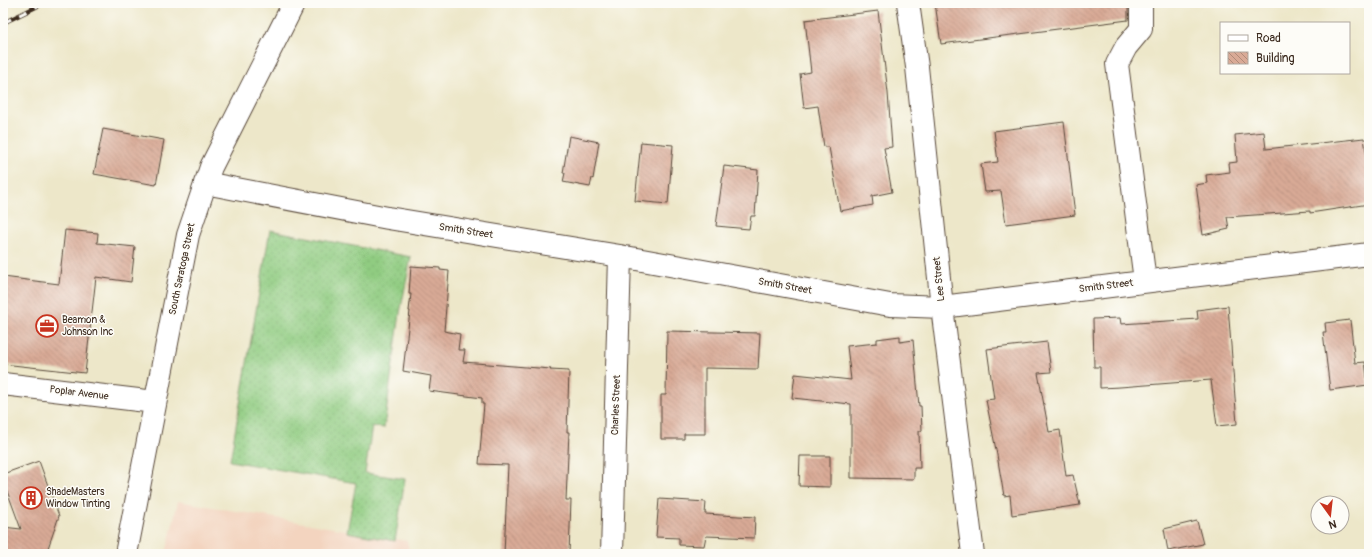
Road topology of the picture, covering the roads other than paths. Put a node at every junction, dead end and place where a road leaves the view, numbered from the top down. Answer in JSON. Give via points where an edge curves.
{"nodes":[{"id":1,"x":294,"y":3,"type":"edge"},
{"id":2,"x":908,"y":3,"type":"edge"},
{"id":3,"x":1140,"y":3,"type":"edge"},
{"id":4,"x":205,"y":182,"type":"junction"},
{"id":5,"x":1369,"y":254,"type":"edge"},
{"id":6,"x":620,"y":256,"type":"junction"},
{"id":7,"x":1145,"y":281,"type":"junction"},
{"id":8,"x":942,"y":307,"type":"junction"},
{"id":9,"x":3,"y":384,"type":"edge"},
{"id":10,"x":155,"y":402,"type":"junction"},
{"id":11,"x":126,"y":554,"type":"edge"},
{"id":12,"x":612,"y":554,"type":"edge"},
{"id":13,"x":974,"y":554,"type":"edge"}],
"edges":[{"from":1,"to":4,"type":"street","name":"South Saratoga Street"},
{"from":2,"to":8,"type":"street","name":"Lee Street"},
{"from":3,"to":7,"type":"street","via":[[1142,29],[1126,47],[1117,64]]},
{"from":4,"to":6,"type":"street","name":"Smith Street","via":[[388,218]]},
{"from":4,"to":10,"type":"street","name":"South Saratoga Street","via":[[188,235]]},
{"from":5,"to":7,"type":"street","name":"Smith Street"},
{"from":6,"to":8,"type":"street","name":"Smith Street","via":[[890,305]]},
{"from":6,"to":12,"type":"street","name":"Charles Street"},
{"from":7,"to":8,"type":"street","name":"Smith Street"},
{"from":8,"to":13,"type":"street","name":"Lee Street"},
{"from":9,"to":10,"type":"street","name":"Poplar Avenue"},
{"from":10,"to":11,"type":"street","name":"South Saratoga Street"}]}
